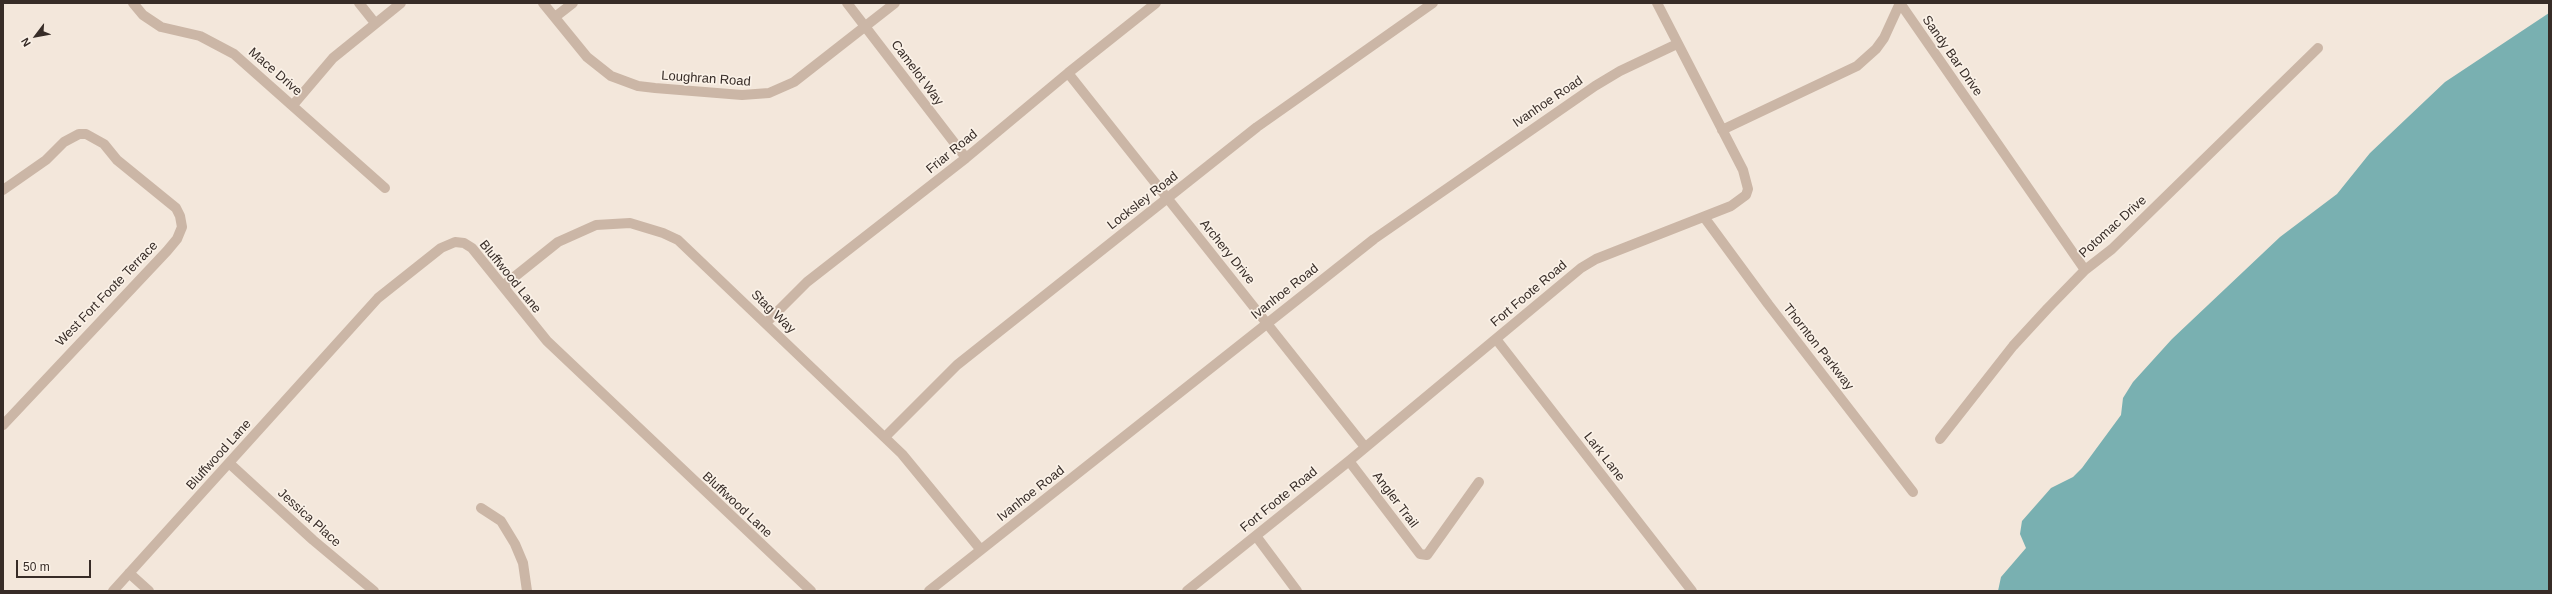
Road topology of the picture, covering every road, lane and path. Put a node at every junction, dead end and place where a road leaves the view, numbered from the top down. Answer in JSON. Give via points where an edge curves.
{"nodes":[{"id":1,"x":133,"y":3,"type":"edge"},
{"id":2,"x":359,"y":3,"type":"edge"},
{"id":3,"x":401,"y":3,"type":"edge"},
{"id":4,"x":543,"y":3,"type":"edge"},
{"id":5,"x":573,"y":3,"type":"edge"},
{"id":6,"x":847,"y":3,"type":"edge"},
{"id":7,"x":895,"y":3,"type":"edge"},
{"id":8,"x":1156,"y":3,"type":"edge"},
{"id":9,"x":1433,"y":3,"type":"edge"},
{"id":10,"x":1657,"y":3,"type":"edge"},
{"id":11,"x":1900,"y":3,"type":"edge"},
{"id":12,"x":555,"y":17,"type":"junction"},
{"id":13,"x":375,"y":23,"type":"junction"},
{"id":14,"x":866,"y":26,"type":"junction"},
{"id":15,"x":1677,"y":44,"type":"junction"},
{"id":16,"x":2318,"y":48,"type":"dead end"},
{"id":17,"x":1068,"y":73,"type":"junction"},
{"id":18,"x":293,"y":105,"type":"junction"},
{"id":19,"x":1722,"y":130,"type":"junction"},
{"id":20,"x":966,"y":158,"type":"junction"},
{"id":21,"x":385,"y":188,"type":"dead end"},
{"id":22,"x":3,"y":190,"type":"edge"},
{"id":23,"x":1168,"y":198,"type":"junction"},
{"id":24,"x":1704,"y":218,"type":"junction"},
{"id":25,"x":2085,"y":270,"type":"junction"},
{"id":26,"x":503,"y":286,"type":"junction"},
{"id":27,"x":766,"y":323,"type":"junction"},
{"id":28,"x":1267,"y":323,"type":"junction"},
{"id":29,"x":1496,"y":339,"type":"junction"},
{"id":30,"x":3,"y":425,"type":"edge"},
{"id":31,"x":885,"y":437,"type":"junction"},
{"id":32,"x":1940,"y":438,"type":"dead end"},
{"id":33,"x":1365,"y":447,"type":"junction"},
{"id":34,"x":1349,"y":461,"type":"junction"},
{"id":35,"x":230,"y":463,"type":"junction"},
{"id":36,"x":1479,"y":482,"type":"dead end"},
{"id":37,"x":1913,"y":492,"type":"dead end"},
{"id":38,"x":481,"y":508,"type":"dead end"},
{"id":39,"x":1256,"y":536,"type":"junction"},
{"id":40,"x":981,"y":550,"type":"junction"},
{"id":41,"x":129,"y":573,"type":"junction"},
{"id":42,"x":113,"y":591,"type":"edge"},
{"id":43,"x":149,"y":591,"type":"edge"},
{"id":44,"x":374,"y":591,"type":"edge"},
{"id":45,"x":527,"y":591,"type":"edge"},
{"id":46,"x":811,"y":591,"type":"edge"},
{"id":47,"x":929,"y":591,"type":"edge"},
{"id":48,"x":1187,"y":591,"type":"edge"},
{"id":49,"x":1296,"y":591,"type":"edge"},
{"id":50,"x":1692,"y":591,"type":"edge"}],
"edges":[{"from":1,"to":18,"type":"street","name":"Mace Drive","via":[[143,15],[161,27],[200,36],[234,54]]},
{"from":2,"to":13,"type":"street"},
{"from":3,"to":13,"type":"street"},
{"from":4,"to":12,"type":"street","name":"Loughran Road"},
{"from":5,"to":12,"type":"street"},
{"from":6,"to":14,"type":"street","name":"Camelot Way"},
{"from":7,"to":14,"type":"street","name":"Loughran Road"},
{"from":8,"to":17,"type":"street","name":"Friar Road"},
{"from":9,"to":23,"type":"street","name":"Locksley Road","via":[[1281,109]]},
{"from":10,"to":15,"type":"street","name":"Fort Foote Road"},
{"from":11,"to":19,"type":"street","name":"Sandy Bar Drive","via":[[1884,38],[1857,66]]},
{"from":11,"to":25,"type":"street","name":"Sandy Bar Drive"},
{"from":12,"to":14,"type":"street","name":"Loughran Road","via":[[598,67],[624,81],[655,88],[742,95],[769,92],[794,82]]},
{"from":13,"to":18,"type":"street","via":[[333,58]]},
{"from":14,"to":20,"type":"street","name":"Camelot Way"},
{"from":15,"to":19,"type":"street","name":"Fort Foote Road"},
{"from":15,"to":28,"type":"street","name":"Ivanhoe Road","via":[[1620,70],[1595,86],[1374,239]]},
{"from":16,"to":25,"type":"street","name":"Potomac Drive","via":[[2112,249]]},
{"from":17,"to":20,"type":"street","name":"Friar Road"},
{"from":17,"to":23,"type":"street","name":"Archery Drive"},
{"from":18,"to":21,"type":"street","name":"Mace Drive"},
{"from":19,"to":24,"type":"street","name":"Fort Foote Road","via":[[1743,170],[1748,189],[1740,201]]},
{"from":20,"to":27,"type":"street","name":"Friar Road","via":[[807,282]]},
{"from":22,"to":30,"type":"street","name":"West Fort Foote Terrace","via":[[46,160],[64,142],[79,134],[86,134],[104,144],[117,160],[176,208],[181,221],[180,234]]},
{"from":23,"to":28,"type":"street","name":"Archery Drive"},
{"from":23,"to":31,"type":"street","name":"Locksley Road","via":[[957,365]]},
{"from":24,"to":29,"type":"street","name":"Fort Foote Road","via":[[1596,259],[1556,287]]},
{"from":24,"to":37,"type":"street","name":"Thornton Parkway"},
{"from":25,"to":32,"type":"street","name":"Potomac Drive","via":[[2013,346]]},
{"from":26,"to":27,"type":"street","name":"Stag Way","via":[[558,242],[577,232],[596,225],[630,223],[663,232],[678,240]]},
{"from":26,"to":35,"type":"street","name":"Bluffwood Lane","via":[[472,248],[464,243],[448,243],[378,298]]},
{"from":26,"to":46,"type":"street","name":"Bluffwood Lane","via":[[548,341]]},
{"from":27,"to":31,"type":"street","name":"Stag Way"},
{"from":28,"to":33,"type":"street","name":"Archery Drive"},
{"from":28,"to":40,"type":"street","name":"Ivanhoe Road"},
{"from":29,"to":33,"type":"street","name":"Fort Foote Road"},
{"from":29,"to":50,"type":"street","name":"Lark Lane"},
{"from":31,"to":40,"type":"street","name":"Stag Way"},
{"from":33,"to":34,"type":"street","name":"Fort Foote Road"},
{"from":34,"to":36,"type":"street","name":"Angler Trail","via":[[1420,554],[1427,555]]},
{"from":34,"to":39,"type":"street","name":"Fort Foote Road"},
{"from":35,"to":41,"type":"street","name":"Bluffwood Lane"},
{"from":35,"to":44,"type":"street","name":"Jessica Place","via":[[313,540]]},
{"from":38,"to":45,"type":"street","via":[[501,521],[515,544],[523,563]]},
{"from":39,"to":48,"type":"street","name":"Fort Foote Road"},
{"from":39,"to":49,"type":"street"},
{"from":40,"to":47,"type":"street","name":"Ivanhoe Road"},
{"from":41,"to":42,"type":"street","name":"Bluffwood Lane"},
{"from":41,"to":43,"type":"street"}]}
